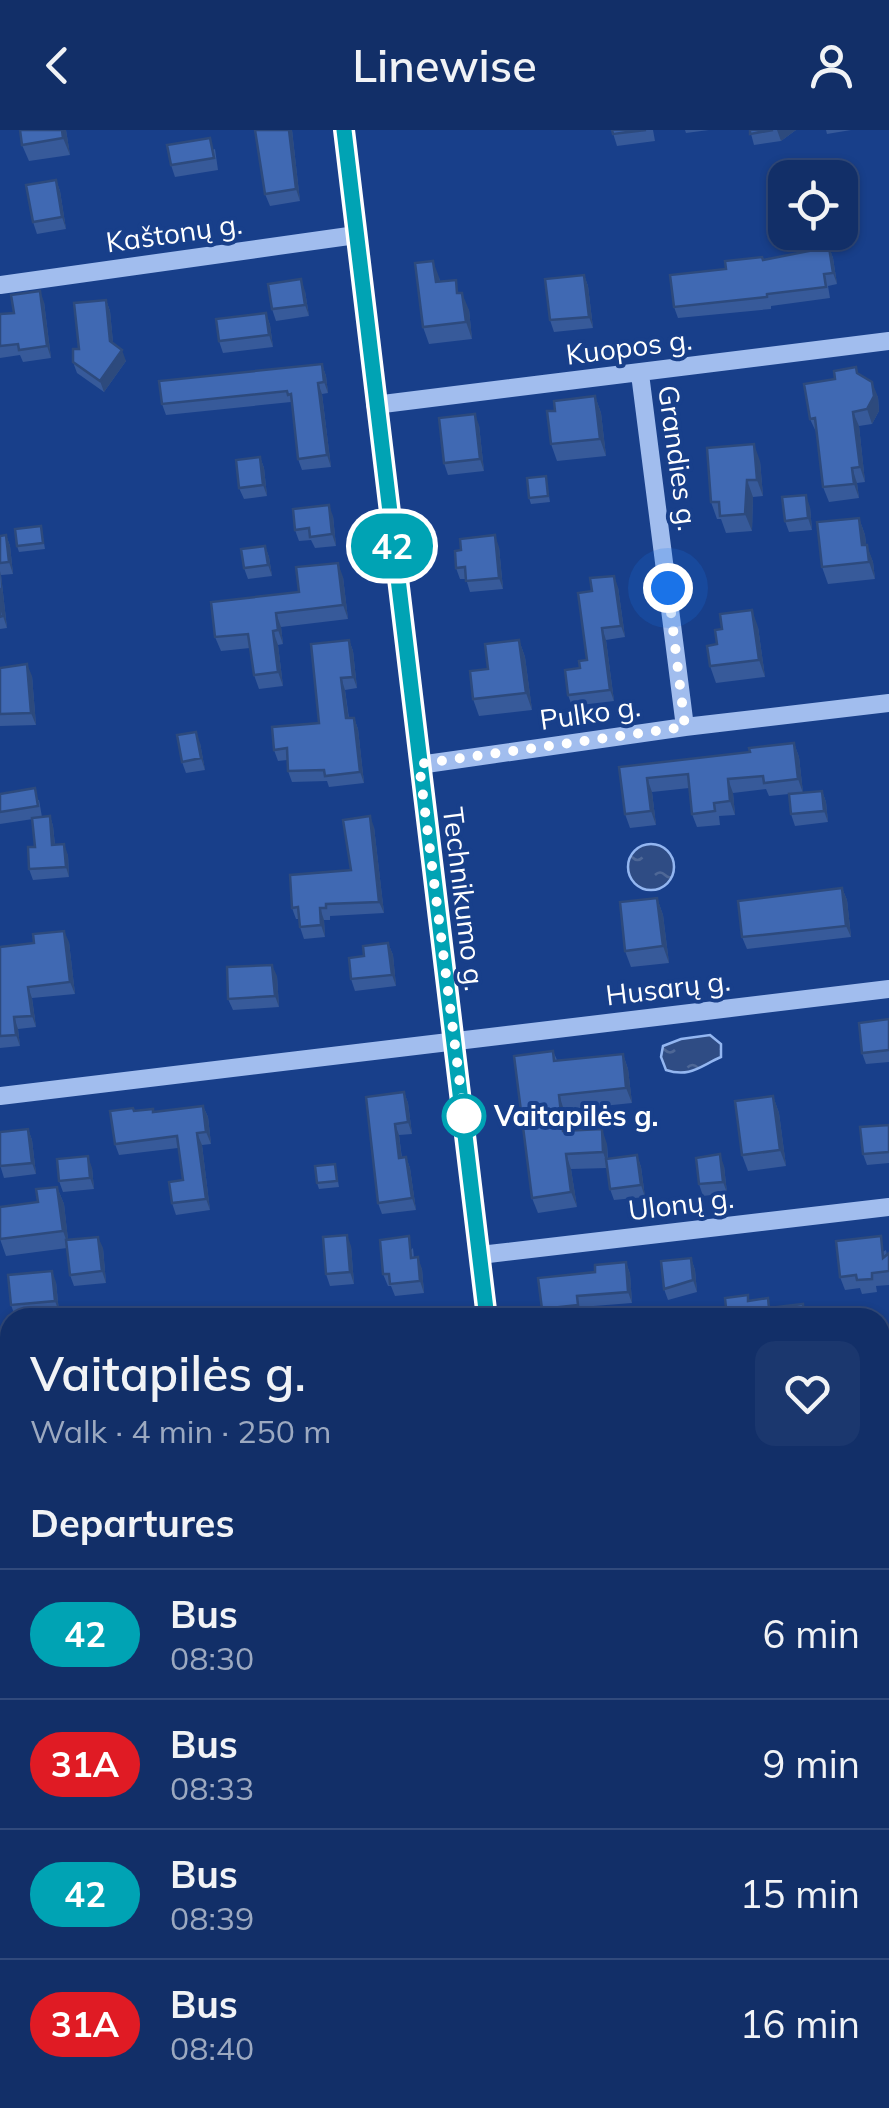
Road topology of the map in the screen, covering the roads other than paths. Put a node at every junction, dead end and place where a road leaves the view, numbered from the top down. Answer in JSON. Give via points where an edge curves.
{"nodes":[{"id":1,"x":344,"y":130,"type":"edge"},
{"id":2,"x":356,"y":235,"type":"junction"},
{"id":3,"x":0,"y":284,"type":"edge"},
{"id":4,"x":889,"y":342,"type":"edge"},
{"id":5,"x":640,"y":374,"type":"junction"},
{"id":6,"x":375,"y":405,"type":"junction"},
{"id":7,"x":889,"y":703,"type":"edge"},
{"id":8,"x":685,"y":727,"type":"junction"},
{"id":9,"x":419,"y":764,"type":"junction"},
{"id":10,"x":889,"y":988,"type":"edge"},
{"id":11,"x":455,"y":1043,"type":"junction"},
{"id":12,"x":0,"y":1096,"type":"edge"},
{"id":13,"x":889,"y":1207,"type":"edge"},
{"id":14,"x":480,"y":1255,"type":"junction"},
{"id":15,"x":486,"y":1308,"type":"edge"}],
"edges":[{"from":1,"to":2,"type":"street","name":"Technikumo g."},
{"from":2,"to":3,"type":"street","name":"Kaštonų g."},
{"from":2,"to":6,"type":"street","name":"Technikumo g."},
{"from":4,"to":5,"type":"street","name":"Kuopos g."},
{"from":5,"to":6,"type":"street","name":"Kuopos g."},
{"from":5,"to":8,"type":"street","name":"Grandies g."},
{"from":6,"to":9,"type":"street","name":"Technikumo g."},
{"from":7,"to":8,"type":"street","name":"Pulko g."},
{"from":8,"to":9,"type":"street","name":"Pulko g."},
{"from":9,"to":11,"type":"street","name":"Technikumo g."},
{"from":10,"to":11,"type":"street","name":"Husarų g."},
{"from":11,"to":12,"type":"street"},
{"from":11,"to":14,"type":"street","name":"Technikumo g."},
{"from":13,"to":14,"type":"street","name":"Ulonų g."},
{"from":14,"to":15,"type":"street","name":"Technikumo g."}]}
